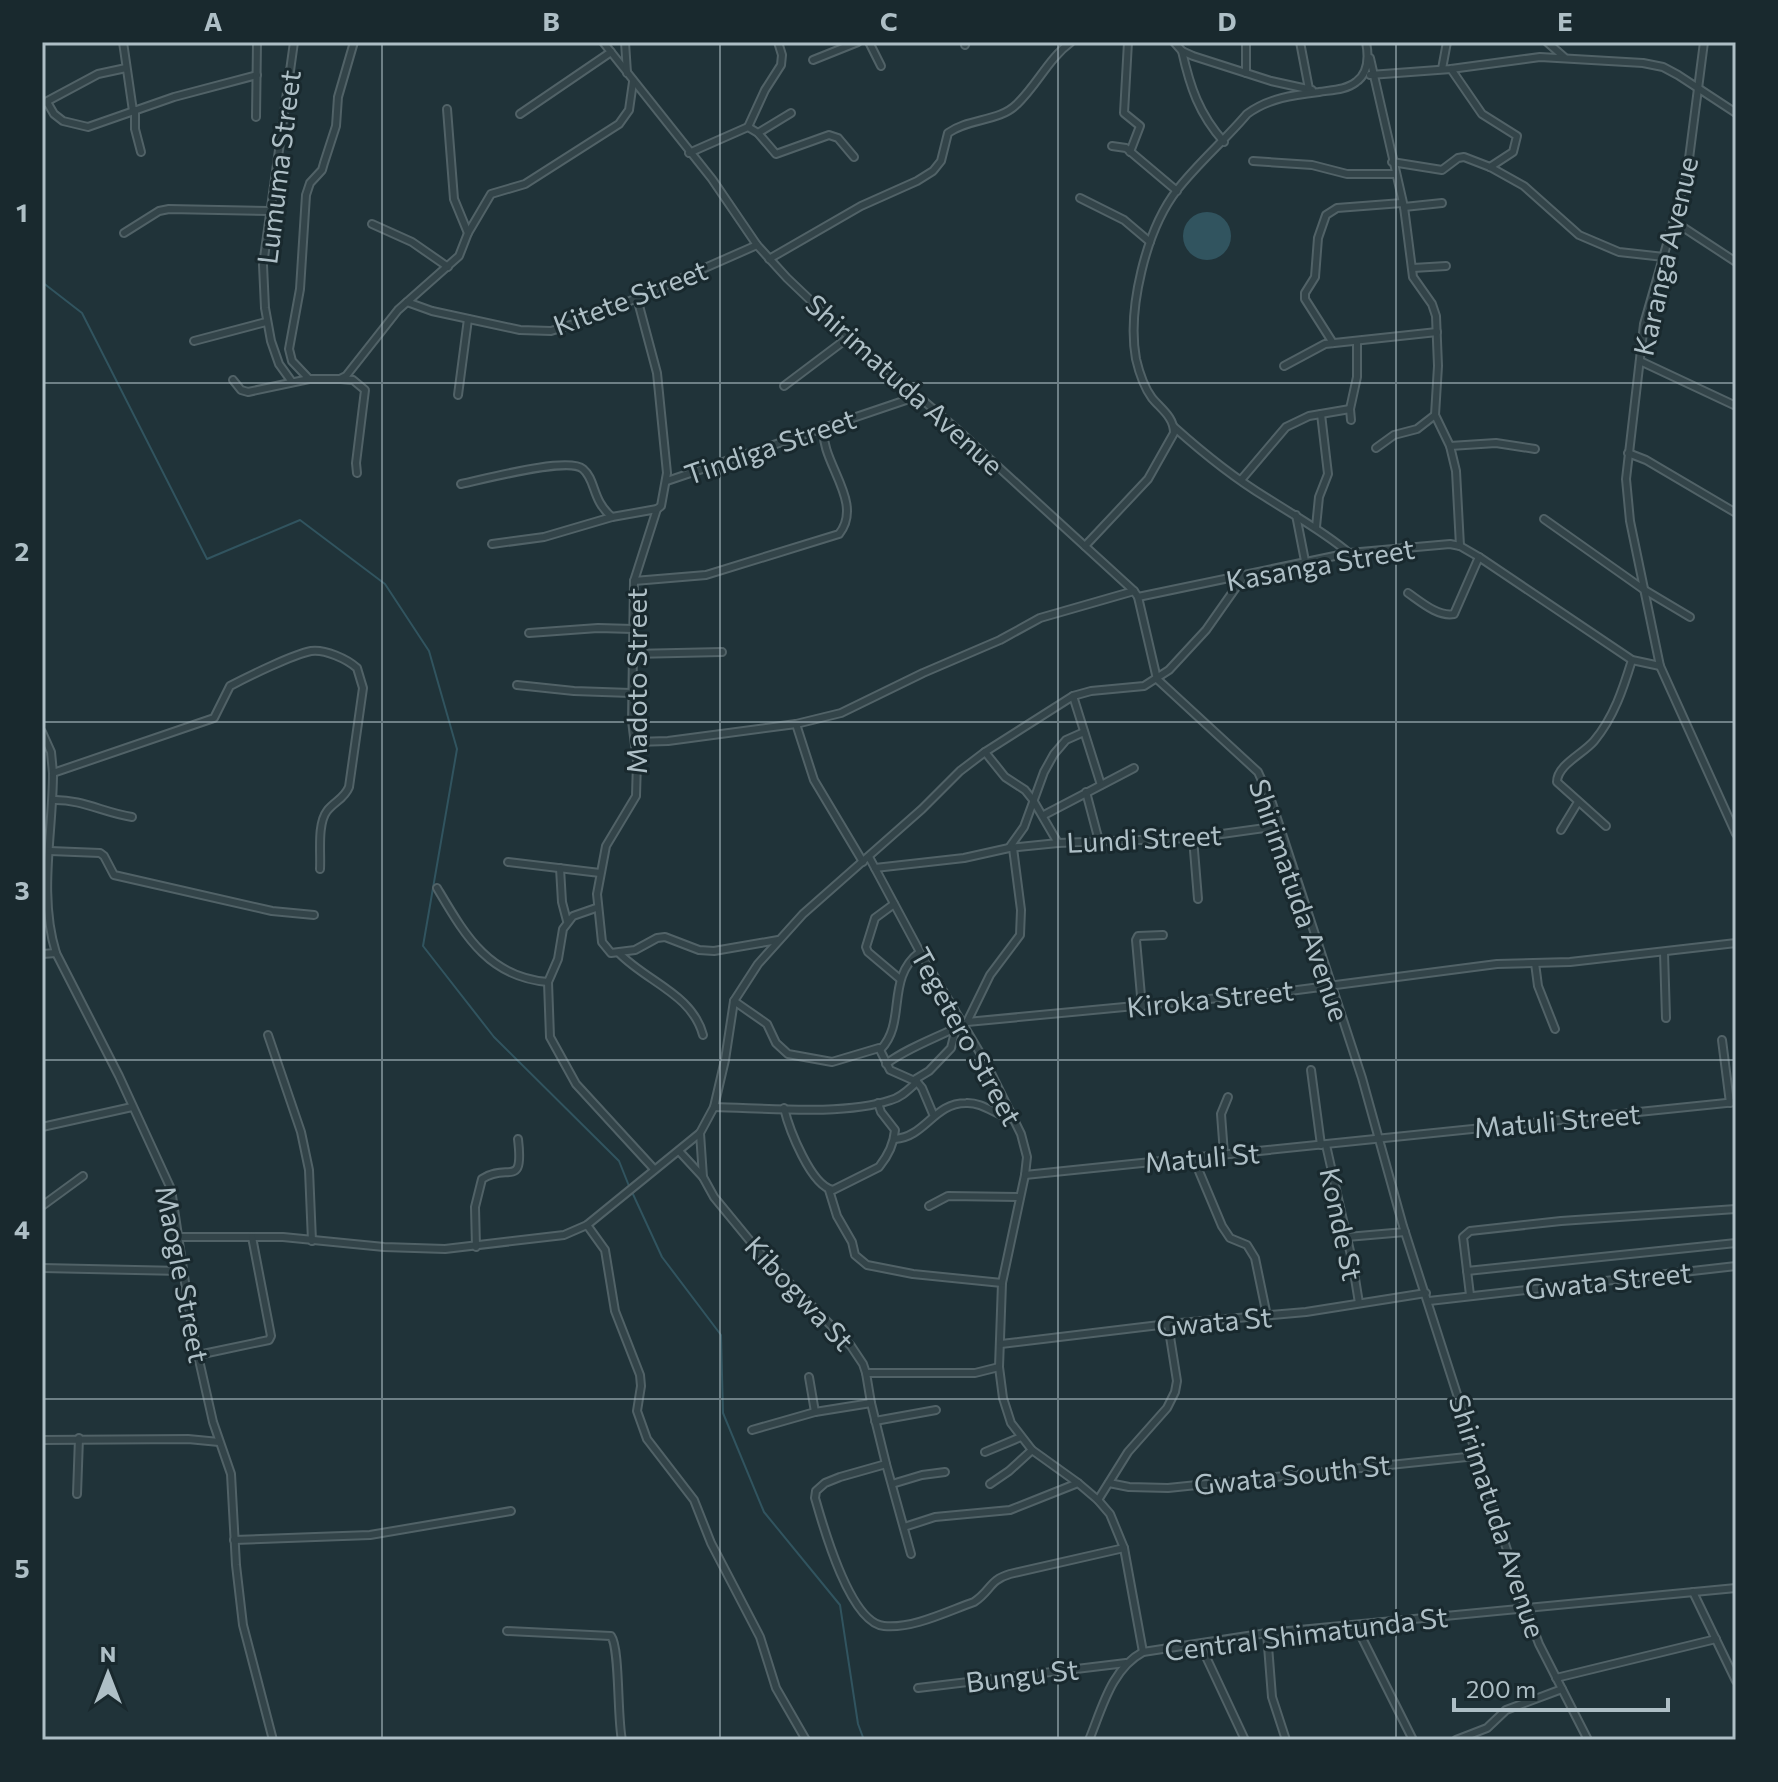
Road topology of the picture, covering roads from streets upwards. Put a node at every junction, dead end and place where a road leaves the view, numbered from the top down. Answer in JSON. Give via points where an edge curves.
{"nodes":[{"id":1,"x":123,"y":42,"type":"edge"},
{"id":2,"x":257,"y":42,"type":"edge"},
{"id":3,"x":294,"y":42,"type":"edge"},
{"id":4,"x":354,"y":42,"type":"edge"},
{"id":5,"x":603,"y":42,"type":"edge"},
{"id":6,"x":625,"y":42,"type":"edge"},
{"id":7,"x":778,"y":42,"type":"edge"},
{"id":8,"x":858,"y":42,"type":"edge"},
{"id":9,"x":869,"y":42,"type":"edge"},
{"id":10,"x":1071,"y":42,"type":"edge"},
{"id":11,"x":1128,"y":42,"type":"edge"},
{"id":12,"x":1174,"y":42,"type":"edge"},
{"id":13,"x":1246,"y":42,"type":"edge"},
{"id":14,"x":1300,"y":42,"type":"edge"},
{"id":15,"x":1366,"y":42,"type":"edge"},
{"id":16,"x":1447,"y":42,"type":"edge"},
{"id":17,"x":1547,"y":42,"type":"edge"},
{"id":18,"x":1704,"y":42,"type":"edge"},
{"id":19,"x":1182,"y":51,"type":"junction"},
{"id":20,"x":611,"y":52,"type":"junction"},
{"id":21,"x":1369,"y":54,"type":"junction"},
{"id":22,"x":1564,"y":57,"type":"junction"},
{"id":23,"x":813,"y":60,"type":"dead end"},
{"id":24,"x":881,"y":66,"type":"dead end"},
{"id":25,"x":126,"y":68,"type":"junction"},
{"id":26,"x":1442,"y":69,"type":"junction"},
{"id":27,"x":1451,"y":69,"type":"junction"},
{"id":28,"x":627,"y":73,"type":"junction"},
{"id":29,"x":1246,"y":73,"type":"junction"},
{"id":30,"x":257,"y":75,"type":"junction"},
{"id":31,"x":1363,"y":75,"type":"junction"},
{"id":32,"x":1374,"y":75,"type":"junction"},
{"id":33,"x":633,"y":82,"type":"junction"},
{"id":34,"x":1309,"y":89,"type":"junction"},
{"id":35,"x":1698,"y":89,"type":"junction"},
{"id":36,"x":1320,"y":91,"type":"junction"},
{"id":37,"x":44,"y":103,"type":"edge"},
{"id":38,"x":447,"y":109,"type":"dead end"},
{"id":39,"x":134,"y":110,"type":"junction"},
{"id":40,"x":791,"y":113,"type":"dead end"},
{"id":41,"x":1736,"y":113,"type":"edge"},
{"id":42,"x":520,"y":114,"type":"dead end"},
{"id":43,"x":256,"y":117,"type":"dead end"},
{"id":44,"x":748,"y":127,"type":"junction"},
{"id":45,"x":758,"y":133,"type":"junction"},
{"id":46,"x":1224,"y":142,"type":"junction"},
{"id":47,"x":1112,"y":146,"type":"dead end"},
{"id":48,"x":141,"y":152,"type":"dead end"},
{"id":49,"x":1130,"y":152,"type":"junction"},
{"id":50,"x":689,"y":153,"type":"junction"},
{"id":51,"x":854,"y":157,"type":"dead end"},
{"id":52,"x":1253,"y":161,"type":"dead end"},
{"id":53,"x":1392,"y":162,"type":"junction"},
{"id":54,"x":1490,"y":167,"type":"junction"},
{"id":55,"x":1395,"y":174,"type":"junction"},
{"id":56,"x":1177,"y":191,"type":"junction"},
{"id":57,"x":1080,"y":198,"type":"dead end"},
{"id":58,"x":1442,"y":203,"type":"dead end"},
{"id":59,"x":1403,"y":205,"type":"junction"},
{"id":60,"x":269,"y":211,"type":"junction"},
{"id":61,"x":1675,"y":222,"type":"junction"},
{"id":62,"x":372,"y":224,"type":"dead end"},
{"id":63,"x":124,"y":233,"type":"dead end"},
{"id":64,"x":468,"y":233,"type":"junction"},
{"id":65,"x":1150,"y":242,"type":"junction"},
{"id":66,"x":757,"y":245,"type":"junction"},
{"id":67,"x":1664,"y":257,"type":"junction"},
{"id":68,"x":769,"y":259,"type":"junction"},
{"id":69,"x":1736,"y":262,"type":"edge"},
{"id":70,"x":1446,"y":266,"type":"dead end"},
{"id":71,"x":448,"y":267,"type":"junction"},
{"id":72,"x":1413,"y":268,"type":"junction"},
{"id":73,"x":637,"y":298,"type":"junction"},
{"id":74,"x":407,"y":302,"type":"junction"},
{"id":75,"x":468,"y":319,"type":"junction"},
{"id":76,"x":266,"y":322,"type":"junction"},
{"id":77,"x":1437,"y":332,"type":"junction"},
{"id":78,"x":849,"y":337,"type":"junction"},
{"id":79,"x":194,"y":341,"type":"dead end"},
{"id":80,"x":1357,"y":341,"type":"junction"},
{"id":81,"x":1333,"y":343,"type":"junction"},
{"id":82,"x":1640,"y":361,"type":"junction"},
{"id":83,"x":1284,"y":366,"type":"dead end"},
{"id":84,"x":309,"y":379,"type":"junction"},
{"id":85,"x":340,"y":379,"type":"junction"},
{"id":86,"x":233,"y":380,"type":"dead end"},
{"id":87,"x":292,"y":382,"type":"junction"},
{"id":88,"x":784,"y":386,"type":"dead end"},
{"id":89,"x":458,"y":395,"type":"dead end"},
{"id":90,"x":918,"y":396,"type":"junction"},
{"id":91,"x":1736,"y":406,"type":"edge"},
{"id":92,"x":1350,"y":409,"type":"junction"},
{"id":93,"x":1321,"y":414,"type":"junction"},
{"id":94,"x":1435,"y":415,"type":"junction"},
{"id":95,"x":1351,"y":420,"type":"dead end"},
{"id":96,"x":1174,"y":427,"type":"junction"},
{"id":97,"x":824,"y":428,"type":"junction"},
{"id":98,"x":1450,"y":446,"type":"junction"},
{"id":99,"x":1376,"y":448,"type":"dead end"},
{"id":100,"x":1535,"y":449,"type":"dead end"},
{"id":101,"x":1628,"y":453,"type":"junction"},
{"id":102,"x":357,"y":473,"type":"dead end"},
{"id":103,"x":1241,"y":480,"type":"junction"},
{"id":104,"x":667,"y":481,"type":"junction"},
{"id":105,"x":461,"y":484,"type":"dead end"},
{"id":106,"x":657,"y":509,"type":"junction"},
{"id":107,"x":1736,"y":513,"type":"edge"},
{"id":108,"x":1296,"y":515,"type":"junction"},
{"id":109,"x":612,"y":517,"type":"junction"},
{"id":110,"x":1544,"y":519,"type":"dead end"},
{"id":111,"x":1316,"y":527,"type":"junction"},
{"id":112,"x":492,"y":544,"type":"dead end"},
{"id":113,"x":1085,"y":546,"type":"junction"},
{"id":114,"x":1460,"y":546,"type":"junction"},
{"id":115,"x":1349,"y":553,"type":"junction"},
{"id":116,"x":1479,"y":557,"type":"junction"},
{"id":117,"x":1305,"y":561,"type":"junction"},
{"id":118,"x":1244,"y":576,"type":"junction"},
{"id":119,"x":634,"y":581,"type":"junction"},
{"id":120,"x":1643,"y":589,"type":"junction"},
{"id":121,"x":1408,"y":593,"type":"dead end"},
{"id":122,"x":1136,"y":594,"type":"junction"},
{"id":123,"x":1690,"y":617,"type":"dead end"},
{"id":124,"x":633,"y":629,"type":"junction"},
{"id":125,"x":529,"y":633,"type":"dead end"},
{"id":126,"x":722,"y":652,"type":"dead end"},
{"id":127,"x":632,"y":654,"type":"junction"},
{"id":128,"x":1632,"y":660,"type":"junction"},
{"id":129,"x":1660,"y":666,"type":"junction"},
{"id":130,"x":1157,"y":679,"type":"junction"},
{"id":131,"x":517,"y":685,"type":"dead end"},
{"id":132,"x":631,"y":693,"type":"junction"},
{"id":133,"x":1073,"y":696,"type":"junction"},
{"id":134,"x":796,"y":724,"type":"junction"},
{"id":135,"x":42,"y":732,"type":"edge"},
{"id":136,"x":1084,"y":732,"type":"junction"},
{"id":137,"x":635,"y":742,"type":"junction"},
{"id":138,"x":985,"y":752,"type":"junction"},
{"id":139,"x":1134,"y":768,"type":"dead end"},
{"id":140,"x":53,"y":773,"type":"junction"},
{"id":141,"x":1101,"y":785,"type":"junction"},
{"id":142,"x":1086,"y":792,"type":"junction"},
{"id":143,"x":53,"y":800,"type":"junction"},
{"id":144,"x":1033,"y":800,"type":"junction"},
{"id":145,"x":1578,"y":802,"type":"junction"},
{"id":146,"x":1044,"y":815,"type":"junction"},
{"id":147,"x":132,"y":817,"type":"dead end"},
{"id":148,"x":1279,"y":826,"type":"junction"},
{"id":149,"x":1606,"y":826,"type":"dead end"},
{"id":150,"x":42,"y":828,"type":"edge"},
{"id":151,"x":52,"y":828,"type":"junction"},
{"id":152,"x":1561,"y":830,"type":"dead end"},
{"id":153,"x":1736,"y":834,"type":"edge"},
{"id":154,"x":1193,"y":838,"type":"junction"},
{"id":155,"x":1099,"y":841,"type":"junction"},
{"id":156,"x":1058,"y":843,"type":"junction"},
{"id":157,"x":1011,"y":848,"type":"junction"},
{"id":158,"x":50,"y":851,"type":"junction"},
{"id":159,"x":866,"y":860,"type":"junction"},
{"id":160,"x":508,"y":862,"type":"dead end"},
{"id":161,"x":560,"y":868,"type":"junction"},
{"id":162,"x":875,"y":868,"type":"junction"},
{"id":163,"x":320,"y":869,"type":"dead end"},
{"id":164,"x":600,"y":873,"type":"junction"},
{"id":165,"x":437,"y":888,"type":"dead end"},
{"id":166,"x":1198,"y":899,"type":"dead end"},
{"id":167,"x":894,"y":904,"type":"junction"},
{"id":168,"x":596,"y":908,"type":"junction"},
{"id":169,"x":314,"y":915,"type":"dead end"},
{"id":170,"x":567,"y":921,"type":"junction"},
{"id":171,"x":1163,"y":935,"type":"dead end"},
{"id":172,"x":778,"y":940,"type":"junction"},
{"id":173,"x":1736,"y":943,"type":"edge"},
{"id":174,"x":920,"y":952,"type":"junction"},
{"id":175,"x":1664,"y":952,"type":"junction"},
{"id":176,"x":56,"y":953,"type":"junction"},
{"id":177,"x":619,"y":953,"type":"junction"},
{"id":178,"x":42,"y":954,"type":"edge"},
{"id":179,"x":1535,"y":963,"type":"junction"},
{"id":180,"x":900,"y":979,"type":"junction"},
{"id":181,"x":548,"y":982,"type":"junction"},
{"id":182,"x":1331,"y":985,"type":"junction"},
{"id":183,"x":734,"y":1001,"type":"junction"},
{"id":184,"x":1142,"y":1007,"type":"junction"},
{"id":185,"x":1666,"y":1018,"type":"dead end"},
{"id":186,"x":962,"y":1025,"type":"junction"},
{"id":187,"x":1555,"y":1029,"type":"dead end"},
{"id":188,"x":268,"y":1035,"type":"dead end"},
{"id":189,"x":703,"y":1035,"type":"dead end"},
{"id":190,"x":1722,"y":1040,"type":"dead end"},
{"id":191,"x":881,"y":1049,"type":"junction"},
{"id":192,"x":886,"y":1064,"type":"junction"},
{"id":193,"x":1311,"y":1070,"type":"dead end"},
{"id":194,"x":915,"y":1081,"type":"junction"},
{"id":195,"x":1228,"y":1097,"type":"dead end"},
{"id":196,"x":1733,"y":1102,"type":"edge"},
{"id":197,"x":878,"y":1103,"type":"junction"},
{"id":198,"x":132,"y":1107,"type":"junction"},
{"id":199,"x":714,"y":1107,"type":"junction"},
{"id":200,"x":784,"y":1108,"type":"junction"},
{"id":201,"x":933,"y":1114,"type":"junction"},
{"id":202,"x":1013,"y":1119,"type":"junction"},
{"id":203,"x":42,"y":1127,"type":"edge"},
{"id":204,"x":700,"y":1133,"type":"junction"},
{"id":205,"x":1378,"y":1138,"type":"junction"},
{"id":206,"x":518,"y":1139,"type":"dead end"},
{"id":207,"x":895,"y":1139,"type":"junction"},
{"id":208,"x":1323,"y":1145,"type":"junction"},
{"id":209,"x":679,"y":1151,"type":"junction"},
{"id":210,"x":1224,"y":1154,"type":"junction"},
{"id":211,"x":1193,"y":1157,"type":"junction"},
{"id":212,"x":654,"y":1169,"type":"junction"},
{"id":213,"x":1025,"y":1175,"type":"junction"},
{"id":214,"x":83,"y":1176,"type":"dead end"},
{"id":215,"x":703,"y":1177,"type":"junction"},
{"id":216,"x":829,"y":1190,"type":"junction"},
{"id":217,"x":1020,"y":1197,"type":"junction"},
{"id":218,"x":42,"y":1203,"type":"edge"},
{"id":219,"x":929,"y":1206,"type":"dead end"},
{"id":220,"x":1736,"y":1209,"type":"edge"},
{"id":221,"x":587,"y":1225,"type":"junction"},
{"id":222,"x":1405,"y":1232,"type":"junction"},
{"id":223,"x":180,"y":1237,"type":"junction"},
{"id":224,"x":252,"y":1237,"type":"junction"},
{"id":225,"x":1347,"y":1237,"type":"junction"},
{"id":226,"x":312,"y":1241,"type":"junction"},
{"id":227,"x":1736,"y":1243,"type":"edge"},
{"id":228,"x":476,"y":1247,"type":"junction"},
{"id":229,"x":1736,"y":1266,"type":"edge"},
{"id":230,"x":42,"y":1268,"type":"edge"},
{"id":231,"x":182,"y":1271,"type":"junction"},
{"id":232,"x":1467,"y":1271,"type":"junction"},
{"id":233,"x":1002,"y":1283,"type":"junction"},
{"id":234,"x":1426,"y":1293,"type":"junction"},
{"id":235,"x":1470,"y":1295,"type":"junction"},
{"id":236,"x":1429,"y":1301,"type":"junction"},
{"id":237,"x":1359,"y":1303,"type":"junction"},
{"id":238,"x":1267,"y":1316,"type":"junction"},
{"id":239,"x":1168,"y":1324,"type":"junction"},
{"id":240,"x":1001,"y":1344,"type":"junction"},
{"id":241,"x":198,"y":1355,"type":"junction"},
{"id":242,"x":999,"y":1367,"type":"junction"},
{"id":243,"x":866,"y":1373,"type":"junction"},
{"id":244,"x":809,"y":1377,"type":"dead end"},
{"id":245,"x":871,"y":1403,"type":"junction"},
{"id":246,"x":936,"y":1410,"type":"dead end"},
{"id":247,"x":815,"y":1412,"type":"junction"},
{"id":248,"x":875,"y":1421,"type":"junction"},
{"id":249,"x":752,"y":1430,"type":"dead end"},
{"id":250,"x":1021,"y":1437,"type":"junction"},
{"id":251,"x":79,"y":1438,"type":"junction"},
{"id":252,"x":42,"y":1440,"type":"edge"},
{"id":253,"x":219,"y":1442,"type":"junction"},
{"id":254,"x":1032,"y":1450,"type":"junction"},
{"id":255,"x":985,"y":1452,"type":"dead end"},
{"id":256,"x":1476,"y":1456,"type":"junction"},
{"id":257,"x":886,"y":1464,"type":"junction"},
{"id":258,"x":945,"y":1472,"type":"dead end"},
{"id":259,"x":1078,"y":1483,"type":"junction"},
{"id":260,"x":1109,"y":1483,"type":"junction"},
{"id":261,"x":892,"y":1484,"type":"junction"},
{"id":262,"x":990,"y":1484,"type":"dead end"},
{"id":263,"x":77,"y":1494,"type":"dead end"},
{"id":264,"x":1098,"y":1500,"type":"junction"},
{"id":265,"x":511,"y":1511,"type":"dead end"},
{"id":266,"x":904,"y":1527,"type":"junction"},
{"id":267,"x":234,"y":1540,"type":"junction"},
{"id":268,"x":1124,"y":1548,"type":"junction"},
{"id":269,"x":911,"y":1554,"type":"dead end"},
{"id":270,"x":1736,"y":1588,"type":"edge"},
{"id":271,"x":1693,"y":1592,"type":"junction"},
{"id":272,"x":1526,"y":1609,"type":"junction"},
{"id":273,"x":1356,"y":1626,"type":"junction"},
{"id":274,"x":507,"y":1631,"type":"dead end"},
{"id":275,"x":1267,"y":1633,"type":"junction"},
{"id":276,"x":1716,"y":1639,"type":"junction"},
{"id":277,"x":1200,"y":1644,"type":"junction"},
{"id":278,"x":1143,"y":1652,"type":"junction"},
{"id":279,"x":1126,"y":1663,"type":"junction"},
{"id":280,"x":1556,"y":1678,"type":"junction"},
{"id":281,"x":1736,"y":1681,"type":"edge"},
{"id":282,"x":918,"y":1688,"type":"dead end"},
{"id":283,"x":1562,"y":1689,"type":"junction"},
{"id":284,"x":273,"y":1740,"type":"edge"},
{"id":285,"x":622,"y":1740,"type":"edge"},
{"id":286,"x":806,"y":1740,"type":"edge"},
{"id":287,"x":1089,"y":1740,"type":"edge"},
{"id":288,"x":1245,"y":1740,"type":"edge"},
{"id":289,"x":1286,"y":1740,"type":"edge"},
{"id":290,"x":1413,"y":1740,"type":"edge"},
{"id":291,"x":1456,"y":1740,"type":"edge"},
{"id":292,"x":1588,"y":1740,"type":"edge"}],
"edges":[{"from":1,"to":25,"type":"street"},
{"from":2,"to":30,"type":"street"},
{"from":3,"to":60,"type":"street","name":"Lumuma Street"},
{"from":4,"to":84,"type":"street","via":[[338,97],[336,126],[322,170],[306,195],[300,289],[289,349],[292,361]]},
{"from":5,"to":20,"type":"street","name":"Shirimatuda Avenue"},
{"from":6,"to":28,"type":"street"},
{"from":7,"to":44,"type":"street","via":[[781,65]]},
{"from":8,"to":23,"type":"street"},
{"from":9,"to":24,"type":"street"},
{"from":10,"to":68,"type":"street","via":[[1016,106],[948,133],[933,171]]},
{"from":11,"to":49,"type":"street","via":[[1124,113],[1140,126]]},
{"from":12,"to":19,"type":"street"},
{"from":13,"to":29,"type":"street"},
{"from":14,"to":34,"type":"street"},
{"from":15,"to":21,"type":"street"},
{"from":16,"to":26,"type":"street"},
{"from":17,"to":22,"type":"street"},
{"from":18,"to":35,"type":"street","name":"Karanga Avenue"},
{"from":19,"to":29,"type":"street"},
{"from":19,"to":46,"type":"street","via":[[1194,98]]},
{"from":20,"to":28,"type":"street","name":"Shirimatuda Avenue"},
{"from":20,"to":42,"type":"street"},
{"from":21,"to":31,"type":"street"},
{"from":21,"to":32,"type":"street"},
{"from":22,"to":27,"type":"street"},
{"from":22,"to":35,"type":"street","via":[[1663,67]]},
{"from":25,"to":37,"type":"street","via":[[98,74]]},
{"from":25,"to":39,"type":"street"},
{"from":26,"to":27,"type":"street"},
{"from":26,"to":32,"type":"street"},
{"from":27,"to":54,"type":"street","via":[[1482,114],[1517,136],[1513,152]]},
{"from":28,"to":33,"type":"street","name":"Shirimatuda Avenue"},
{"from":29,"to":34,"type":"street"},
{"from":30,"to":39,"type":"street"},
{"from":30,"to":43,"type":"street"},
{"from":31,"to":32,"type":"street"},
{"from":31,"to":36,"type":"street","via":[[1343,88]]},
{"from":32,"to":53,"type":"street"},
{"from":33,"to":50,"type":"street","name":"Shirimatuda Avenue"},
{"from":33,"to":64,"type":"street","via":[[629,110],[619,124],[525,184],[491,194]]},
{"from":34,"to":36,"type":"street"},
{"from":35,"to":41,"type":"street"},
{"from":35,"to":61,"type":"street","name":"Karanga Avenue"},
{"from":36,"to":46,"type":"street","via":[[1256,107]]},
{"from":37,"to":39,"type":"street","via":[[63,121],[81,127]]},
{"from":38,"to":64,"type":"street","via":[[454,199]]},
{"from":39,"to":48,"type":"street"},
{"from":40,"to":45,"type":"street"},
{"from":44,"to":45,"type":"street"},
{"from":44,"to":50,"type":"street"},
{"from":45,"to":51,"type":"street","via":[[776,154],[829,135]]},
{"from":46,"to":56,"type":"street"},
{"from":47,"to":49,"type":"street"},
{"from":49,"to":56,"type":"street"},
{"from":50,"to":66,"type":"street","name":"Shirimatuda Avenue"},
{"from":52,"to":55,"type":"street","via":[[1302,163],[1347,174]]},
{"from":53,"to":54,"type":"street","via":[[1442,170],[1464,157]]},
{"from":53,"to":55,"type":"street"},
{"from":54,"to":67,"type":"street","via":[[1524,186],[1579,235],[1619,252]]},
{"from":55,"to":59,"type":"street"},
{"from":56,"to":65,"type":"street"},
{"from":57,"to":65,"type":"street","via":[[1124,220]]},
{"from":58,"to":59,"type":"street"},
{"from":59,"to":72,"type":"street"},
{"from":59,"to":81,"type":"street","via":[[1337,208],[1321,223],[1315,277],[1305,299]]},
{"from":60,"to":63,"type":"street","via":[[169,209]]},
{"from":60,"to":76,"type":"street","name":"Lumuma Street","via":[[263,265]]},
{"from":61,"to":67,"type":"street","name":"Karanga Avenue"},
{"from":61,"to":69,"type":"street"},
{"from":62,"to":71,"type":"street","via":[[412,242]]},
{"from":64,"to":71,"type":"street"},
{"from":65,"to":96,"type":"street","via":[[1136,303],[1136,359],[1150,396]]},
{"from":66,"to":68,"type":"street","name":"Shirimatuda Avenue"},
{"from":66,"to":73,"type":"street","name":"Kitete Street"},
{"from":67,"to":82,"type":"street","name":"Karanga Avenue","via":[[1644,324]]},
{"from":68,"to":78,"type":"street","name":"Shirimatuda Avenue"},
{"from":70,"to":72,"type":"street"},
{"from":71,"to":74,"type":"street"},
{"from":72,"to":77,"type":"street","via":[[1413,277],[1432,304]]},
{"from":73,"to":75,"type":"street","name":"Kitete Street","via":[[551,331]]},
{"from":73,"to":104,"type":"street","via":[[655,357]]},
{"from":74,"to":75,"type":"street","name":"Kitete Street"},
{"from":74,"to":85,"type":"street"},
{"from":75,"to":89,"type":"street"},
{"from":76,"to":79,"type":"street"},
{"from":76,"to":87,"type":"street","name":"Lumuma Street","via":[[279,364]]},
{"from":77,"to":80,"type":"street"},
{"from":77,"to":94,"type":"street"},
{"from":78,"to":88,"type":"street"},
{"from":78,"to":90,"type":"street","name":"Shirimatuda Avenue"},
{"from":80,"to":81,"type":"street"},
{"from":80,"to":92,"type":"street"},
{"from":81,"to":83,"type":"street"},
{"from":82,"to":91,"type":"street"},
{"from":82,"to":101,"type":"street","name":"Karanga Avenue"},
{"from":84,"to":85,"type":"street"},
{"from":84,"to":87,"type":"street"},
{"from":85,"to":102,"type":"street","via":[[353,380],[365,390]]},
{"from":86,"to":87,"type":"street","via":[[248,392]]},
{"from":90,"to":97,"type":"street","name":"Tindiga Street"},
{"from":90,"to":113,"type":"street","name":"Shirimatuda Avenue"},
{"from":92,"to":93,"type":"street"},
{"from":92,"to":95,"type":"street"},
{"from":93,"to":103,"type":"street","via":[[1286,427]]},
{"from":93,"to":111,"type":"street","via":[[1328,474]]},
{"from":94,"to":98,"type":"street"},
{"from":94,"to":99,"type":"street"},
{"from":96,"to":103,"type":"street"},
{"from":96,"to":113,"type":"street","via":[[1148,479]]},
{"from":97,"to":104,"type":"street","name":"Tindiga Street"},
{"from":97,"to":119,"type":"street","via":[[846,512],[839,534],[706,575]]},
{"from":98,"to":100,"type":"street","via":[[1496,443]]},
{"from":98,"to":114,"type":"street"},
{"from":101,"to":107,"type":"street"},
{"from":101,"to":120,"type":"street","name":"Karanga Avenue","via":[[1630,521]]},
{"from":103,"to":108,"type":"street"},
{"from":104,"to":106,"type":"street"},
{"from":105,"to":109,"type":"street","via":[[575,465],[589,475],[598,502]]},
{"from":106,"to":109,"type":"street"},
{"from":106,"to":119,"type":"street","name":"Madoto Street"},
{"from":108,"to":111,"type":"street"},
{"from":108,"to":117,"type":"street"},
{"from":109,"to":112,"type":"street","via":[[544,537]]},
{"from":110,"to":120,"type":"street"},
{"from":111,"to":115,"type":"street"},
{"from":113,"to":122,"type":"street","name":"Shirimatuda Avenue"},
{"from":114,"to":115,"type":"street","name":"Kasanga Street"},
{"from":114,"to":116,"type":"street"},
{"from":115,"to":117,"type":"street","name":"Kasanga Street"},
{"from":116,"to":121,"type":"street","via":[[1454,614],[1438,612]]},
{"from":116,"to":128,"type":"street"},
{"from":117,"to":118,"type":"street","name":"Kasanga Street"},
{"from":118,"to":122,"type":"street","name":"Kasanga Street"},
{"from":118,"to":130,"type":"street","via":[[1198,639]]},
{"from":119,"to":124,"type":"street","name":"Madoto Street"},
{"from":120,"to":123,"type":"street"},
{"from":120,"to":129,"type":"street","name":"Karanga Avenue"},
{"from":122,"to":130,"type":"street"},
{"from":122,"to":134,"type":"street","name":"Kasanga Street","via":[[1040,618],[861,705]]},
{"from":124,"to":125,"type":"street"},
{"from":124,"to":127,"type":"street","name":"Madoto Street"},
{"from":126,"to":127,"type":"street"},
{"from":127,"to":132,"type":"street","name":"Madoto Street"},
{"from":128,"to":129,"type":"street"},
{"from":128,"to":145,"type":"street","via":[[1609,721],[1556,778]]},
{"from":129,"to":153,"type":"street","name":"Karanga Avenue"},
{"from":130,"to":133,"type":"street","via":[[1144,686]]},
{"from":130,"to":148,"type":"street","name":"Shirimatuda Avenue","via":[[1258,772]]},
{"from":131,"to":132,"type":"street"},
{"from":132,"to":137,"type":"street","name":"Madoto Street"},
{"from":133,"to":136,"type":"street"},
{"from":133,"to":138,"type":"street"},
{"from":134,"to":137,"type":"street","name":"Kasanga Street"},
{"from":134,"to":159,"type":"street","name":"Tegetero Street","via":[[814,780]]},
{"from":135,"to":140,"type":"street","name":"Maogle Street"},
{"from":136,"to":141,"type":"street"},
{"from":136,"to":144,"type":"street","via":[[1066,740],[1054,754]]},
{"from":137,"to":164,"type":"street","name":"Madoto Street","via":[[636,796],[606,846]]},
{"from":138,"to":144,"type":"street"},
{"from":138,"to":159,"type":"street"},
{"from":139,"to":141,"type":"street"},
{"from":140,"to":143,"type":"street","name":"Maogle Street"},
{"from":140,"to":163,"type":"street","via":[[214,718],[230,686],[302,654],[318,651],[340,658],[357,668],[363,688],[349,787],[323,820]]},
{"from":141,"to":142,"type":"street"},
{"from":142,"to":146,"type":"street"},
{"from":142,"to":155,"type":"street"},
{"from":143,"to":147,"type":"street","via":[[68,799]]},
{"from":143,"to":151,"type":"street","name":"Maogle Street"},
{"from":144,"to":146,"type":"street"},
{"from":144,"to":157,"type":"street"},
{"from":145,"to":149,"type":"street"},
{"from":145,"to":152,"type":"street"},
{"from":146,"to":156,"type":"street"},
{"from":148,"to":154,"type":"street","name":"Lundi Street"},
{"from":148,"to":182,"type":"street","name":"Shirimatuda Avenue"},
{"from":150,"to":151,"type":"street"},
{"from":151,"to":158,"type":"street","name":"Maogle Street"},
{"from":154,"to":155,"type":"street","name":"Lundi Street"},
{"from":154,"to":166,"type":"street"},
{"from":155,"to":156,"type":"street","name":"Lundi Street"},
{"from":156,"to":157,"type":"street","name":"Lundi Street"},
{"from":157,"to":162,"type":"street","name":"Lundi Street"},
{"from":157,"to":186,"type":"street","via":[[1020,895],[1020,935]]},
{"from":158,"to":169,"type":"street","via":[[95,852],[104,856],[114,875],[272,911]]},
{"from":158,"to":176,"type":"street","name":"Maogle Street","via":[[47,918]]},
{"from":159,"to":162,"type":"street","name":"Tegetero Street"},
{"from":159,"to":172,"type":"street"},
{"from":160,"to":161,"type":"street"},
{"from":161,"to":164,"type":"street"},
{"from":161,"to":170,"type":"street"},
{"from":162,"to":167,"type":"street","name":"Tegetero Street"},
{"from":164,"to":168,"type":"street","name":"Madoto Street"},
{"from":165,"to":181,"type":"street","via":[[491,963],[520,978]]},
{"from":167,"to":174,"type":"street","name":"Tegetero Street"},
{"from":167,"to":180,"type":"street","via":[[875,918],[866,947]]},
{"from":168,"to":170,"type":"street"},
{"from":168,"to":177,"type":"street","name":"Madoto Street","via":[[602,942],[611,953]]},
{"from":170,"to":181,"type":"street"},
{"from":171,"to":184,"type":"street","via":[[1136,940]]},
{"from":172,"to":177,"type":"street","via":[[714,951],[665,937]]},
{"from":172,"to":183,"type":"street"},
{"from":173,"to":175,"type":"street","name":"Kiroka Street"},
{"from":174,"to":180,"type":"street","via":[[909,960]]},
{"from":174,"to":186,"type":"street","name":"Tegetero Street"},
{"from":175,"to":179,"type":"street","name":"Kiroka Street"},
{"from":175,"to":185,"type":"street"},
{"from":176,"to":178,"type":"street"},
{"from":176,"to":198,"type":"street","name":"Maogle Street"},
{"from":177,"to":189,"type":"street","name":"Madoto Street","via":[[685,1002]]},
{"from":179,"to":182,"type":"street","name":"Kiroka Street"},
{"from":179,"to":187,"type":"street"},
{"from":180,"to":191,"type":"street","via":[[890,1035]]},
{"from":181,"to":212,"type":"street","via":[[547,1024],[554,1048],[576,1084]]},
{"from":182,"to":184,"type":"street","name":"Kiroka Street"},
{"from":182,"to":205,"type":"street","name":"Shirimatuda Avenue"},
{"from":183,"to":191,"type":"street","via":[[767,1024],[788,1054],[832,1062]]},
{"from":183,"to":199,"type":"street"},
{"from":184,"to":186,"type":"street","name":"Kiroka Street"},
{"from":186,"to":192,"type":"street","name":"Kiroka Street"},
{"from":186,"to":194,"type":"street","via":[[951,1048]]},
{"from":186,"to":202,"type":"street","name":"Tegetero Street"},
{"from":188,"to":226,"type":"street","via":[[301,1132],[309,1170]]},
{"from":190,"to":196,"type":"street"},
{"from":191,"to":192,"type":"street"},
{"from":192,"to":194,"type":"street"},
{"from":193,"to":208,"type":"street","name":"Konde St"},
{"from":194,"to":197,"type":"street","via":[[903,1095]]},
{"from":194,"to":201,"type":"street"},
{"from":195,"to":210,"type":"street","via":[[1221,1114]]},
{"from":196,"to":205,"type":"street","name":"Matuli Street"},
{"from":197,"to":200,"type":"street"},
{"from":197,"to":207,"type":"street"},
{"from":198,"to":203,"type":"street"},
{"from":198,"to":223,"type":"street","name":"Maogle Street","via":[[171,1189]]},
{"from":199,"to":200,"type":"street"},
{"from":199,"to":204,"type":"street"},
{"from":200,"to":216,"type":"street","via":[[809,1167]]},
{"from":201,"to":202,"type":"street","via":[[971,1103]]},
{"from":201,"to":207,"type":"street","via":[[914,1135]]},
{"from":202,"to":213,"type":"street","name":"Tegetero Street","via":[[1027,1157]]},
{"from":204,"to":209,"type":"street"},
{"from":204,"to":215,"type":"street","name":"Kibogwa St"},
{"from":205,"to":208,"type":"street","name":"Matuli St"},
{"from":205,"to":222,"type":"street","name":"Shirimatuda Avenue"},
{"from":206,"to":228,"type":"street","via":[[518,1168],[482,1179],[475,1207]]},
{"from":207,"to":216,"type":"street","via":[[879,1167]]},
{"from":208,"to":210,"type":"street","name":"Matuli St"},
{"from":208,"to":225,"type":"street","name":"Konde St"},
{"from":209,"to":212,"type":"street"},
{"from":209,"to":215,"type":"street"},
{"from":210,"to":211,"type":"street","name":"Matuli St"},
{"from":211,"to":213,"type":"street","name":"Matuli St"},
{"from":211,"to":238,"type":"street","via":[[1222,1226],[1230,1238],[1250,1247]]},
{"from":212,"to":221,"type":"street"},
{"from":213,"to":217,"type":"street","name":"Tegetero Street"},
{"from":214,"to":218,"type":"street"},
{"from":215,"to":243,"type":"street","name":"Kibogwa St","via":[[760,1253],[851,1346]]},
{"from":216,"to":233,"type":"street","via":[[855,1255],[867,1265]]},
{"from":217,"to":219,"type":"street","via":[[948,1196]]},
{"from":217,"to":233,"type":"street","name":"Tegetero Street"},
{"from":220,"to":232,"type":"street","via":[[1470,1231],[1463,1237]]},
{"from":221,"to":228,"type":"street","via":[[564,1235]]},
{"from":221,"to":286,"type":"street","via":[[605,1250],[615,1311],[640,1375],[637,1411],[647,1439],[694,1500],[760,1637],[776,1688]]},
{"from":222,"to":225,"type":"street"},
{"from":222,"to":234,"type":"street","name":"Shirimatuda Avenue"},
{"from":223,"to":224,"type":"street"},
{"from":223,"to":231,"type":"street","name":"Maogle Street"},
{"from":224,"to":226,"type":"street"},
{"from":224,"to":241,"type":"street","via":[[271,1336]]},
{"from":225,"to":237,"type":"street","name":"Konde St"},
{"from":226,"to":228,"type":"street","via":[[411,1249]]},
{"from":227,"to":232,"type":"street"},
{"from":229,"to":235,"type":"street","name":"Gwata Street"},
{"from":230,"to":231,"type":"street"},
{"from":231,"to":241,"type":"street","name":"Maogle Street"},
{"from":232,"to":235,"type":"street"},
{"from":233,"to":240,"type":"street","name":"Tegetero Street"},
{"from":234,"to":236,"type":"street","name":"Shirimatuda Avenue"},
{"from":234,"to":237,"type":"street","name":"Gwata St"},
{"from":235,"to":236,"type":"street","name":"Gwata Street"},
{"from":236,"to":256,"type":"street","name":"Shirimatuda Avenue"},
{"from":237,"to":238,"type":"street","name":"Gwata St"},
{"from":238,"to":239,"type":"street","name":"Gwata St"},
{"from":239,"to":240,"type":"street","name":"Gwata St"},
{"from":239,"to":260,"type":"street","via":[[1175,1392]]},
{"from":240,"to":242,"type":"street","name":"Tegetero Street"},
{"from":241,"to":253,"type":"street","name":"Maogle Street"},
{"from":242,"to":243,"type":"street","via":[[975,1373]]},
{"from":242,"to":250,"type":"street","name":"Tegetero Street","via":[[1003,1398]]},
{"from":243,"to":245,"type":"street","name":"Kibogwa St"},
{"from":244,"to":247,"type":"street"},
{"from":245,"to":247,"type":"street"},
{"from":245,"to":248,"type":"street","name":"Kibogwa St"},
{"from":246,"to":248,"type":"street"},
{"from":247,"to":249,"type":"street"},
{"from":248,"to":257,"type":"street","name":"Kibogwa St"},
{"from":250,"to":254,"type":"street","name":"Tegetero Street"},
{"from":250,"to":255,"type":"street"},
{"from":251,"to":252,"type":"street"},
{"from":251,"to":253,"type":"street"},
{"from":251,"to":263,"type":"street"},
{"from":253,"to":267,"type":"street","name":"Maogle Street","via":[[231,1474]]},
{"from":254,"to":259,"type":"street","name":"Tegetero Street"},
{"from":254,"to":262,"type":"street"},
{"from":256,"to":260,"type":"street","name":"Gwata South St","via":[[1168,1488]]},
{"from":256,"to":272,"type":"street","name":"Shirimatuda Avenue"},
{"from":257,"to":261,"type":"street","name":"Kibogwa St"},
{"from":257,"to":268,"type":"street","via":[[825,1483],[815,1498],[834,1561],[876,1624],[909,1623],[974,1602],[996,1578],[1026,1568]]},
{"from":258,"to":261,"type":"street"},
{"from":259,"to":264,"type":"street","name":"Tegetero Street"},
{"from":259,"to":266,"type":"street","via":[[1010,1510],[935,1517]]},
{"from":260,"to":264,"type":"street"},
{"from":261,"to":266,"type":"street","name":"Kibogwa St"},
{"from":264,"to":268,"type":"street","name":"Tegetero Street"},
{"from":265,"to":267,"type":"street","via":[[370,1535]]},
{"from":266,"to":269,"type":"street","name":"Kibogwa St"},
{"from":267,"to":284,"type":"street","name":"Maogle Street","via":[[243,1625]]},
{"from":268,"to":278,"type":"street","name":"Tegetero Street"},
{"from":270,"to":271,"type":"street","name":"Central Shimatunda St"},
{"from":271,"to":272,"type":"street","name":"Central Shimatunda St"},
{"from":271,"to":276,"type":"street"},
{"from":272,"to":273,"type":"street","name":"Central Shimatunda St"},
{"from":272,"to":280,"type":"street","name":"Shirimatuda Avenue"},
{"from":273,"to":275,"type":"street","name":"Central Shimatunda St"},
{"from":273,"to":290,"type":"street"},
{"from":274,"to":285,"type":"street","via":[[611,1636]]},
{"from":275,"to":277,"type":"street","name":"Central Shimatunda St"},
{"from":275,"to":289,"type":"street","via":[[1272,1697]]},
{"from":276,"to":280,"type":"street"},
{"from":276,"to":281,"type":"street"},
{"from":277,"to":278,"type":"street","name":"Central Shimatunda St"},
{"from":277,"to":288,"type":"street"},
{"from":278,"to":279,"type":"street","name":"Central Shimatunda St"},
{"from":279,"to":282,"type":"street","name":"Bungu St"},
{"from":279,"to":287,"type":"street","name":"Central Shimatunda St"},
{"from":280,"to":283,"type":"street","name":"Shirimatuda Avenue"},
{"from":283,"to":291,"type":"street","via":[[1506,1710],[1487,1728]]},
{"from":283,"to":292,"type":"street","name":"Shirimatuda Avenue"}]}
